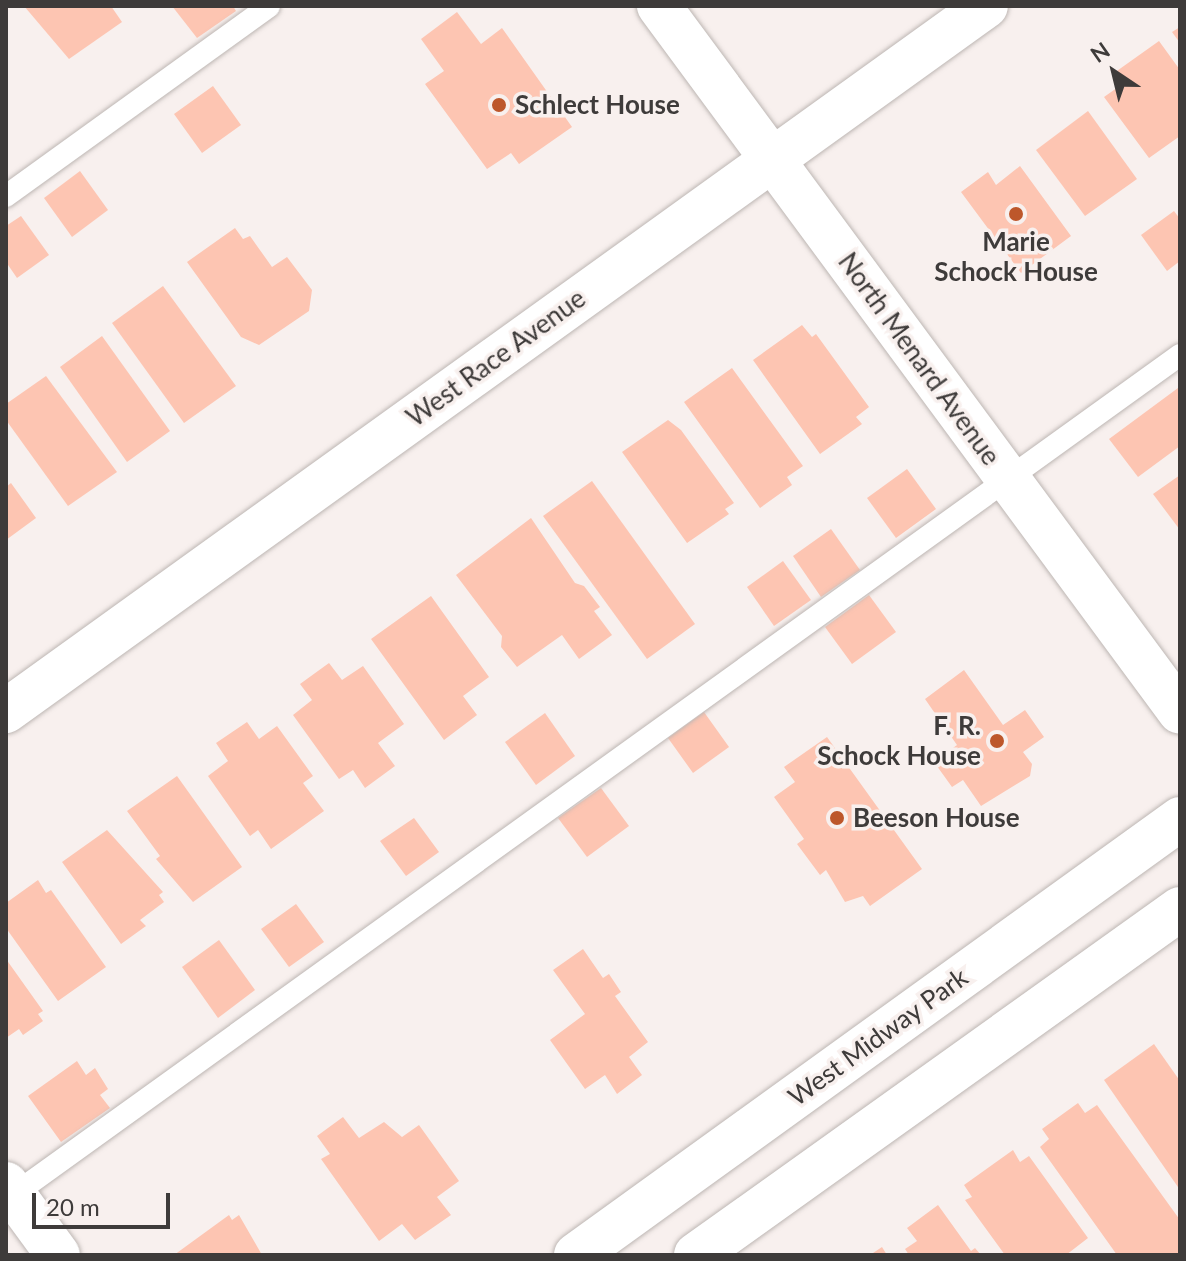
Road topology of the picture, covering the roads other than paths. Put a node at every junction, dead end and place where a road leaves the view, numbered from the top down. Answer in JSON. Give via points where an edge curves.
{"nodes":[{"id":1,"x":269,"y":6,"type":"edge"},
{"id":2,"x":659,"y":6,"type":"edge"},
{"id":3,"x":986,"y":6,"type":"edge"},
{"id":4,"x":772,"y":160,"type":"junction"},
{"id":5,"x":6,"y":196,"type":"edge"},
{"id":6,"x":1180,"y":355,"type":"edge"},
{"id":7,"x":1008,"y":479,"type":"junction"},
{"id":8,"x":6,"y":711,"type":"edge"},
{"id":9,"x":1180,"y":712,"type":"edge"},
{"id":10,"x":1180,"y":819,"type":"edge"},
{"id":11,"x":1180,"y":909,"type":"edge"},
{"id":12,"x":9,"y":1193,"type":"edge"},
{"id":13,"x":58,"y":1255,"type":"edge"},
{"id":14,"x":576,"y":1255,"type":"edge"},
{"id":15,"x":696,"y":1255,"type":"edge"}],
"edges":[{"from":1,"to":5,"type":"lane"},
{"from":2,"to":4,"type":"street","name":"North Menard Avenue"},
{"from":3,"to":4,"type":"street","name":"West Race Avenue"},
{"from":4,"to":7,"type":"street","name":"North Menard Avenue"},
{"from":4,"to":8,"type":"street","name":"West Race Avenue"},
{"from":6,"to":7,"type":"lane"},
{"from":7,"to":9,"type":"street","name":"North Menard Avenue"},
{"from":7,"to":12,"type":"lane"},
{"from":10,"to":14,"type":"street","name":"West Midway Park"},
{"from":11,"to":15,"type":"street"},
{"from":12,"to":13,"type":"street"}]}
